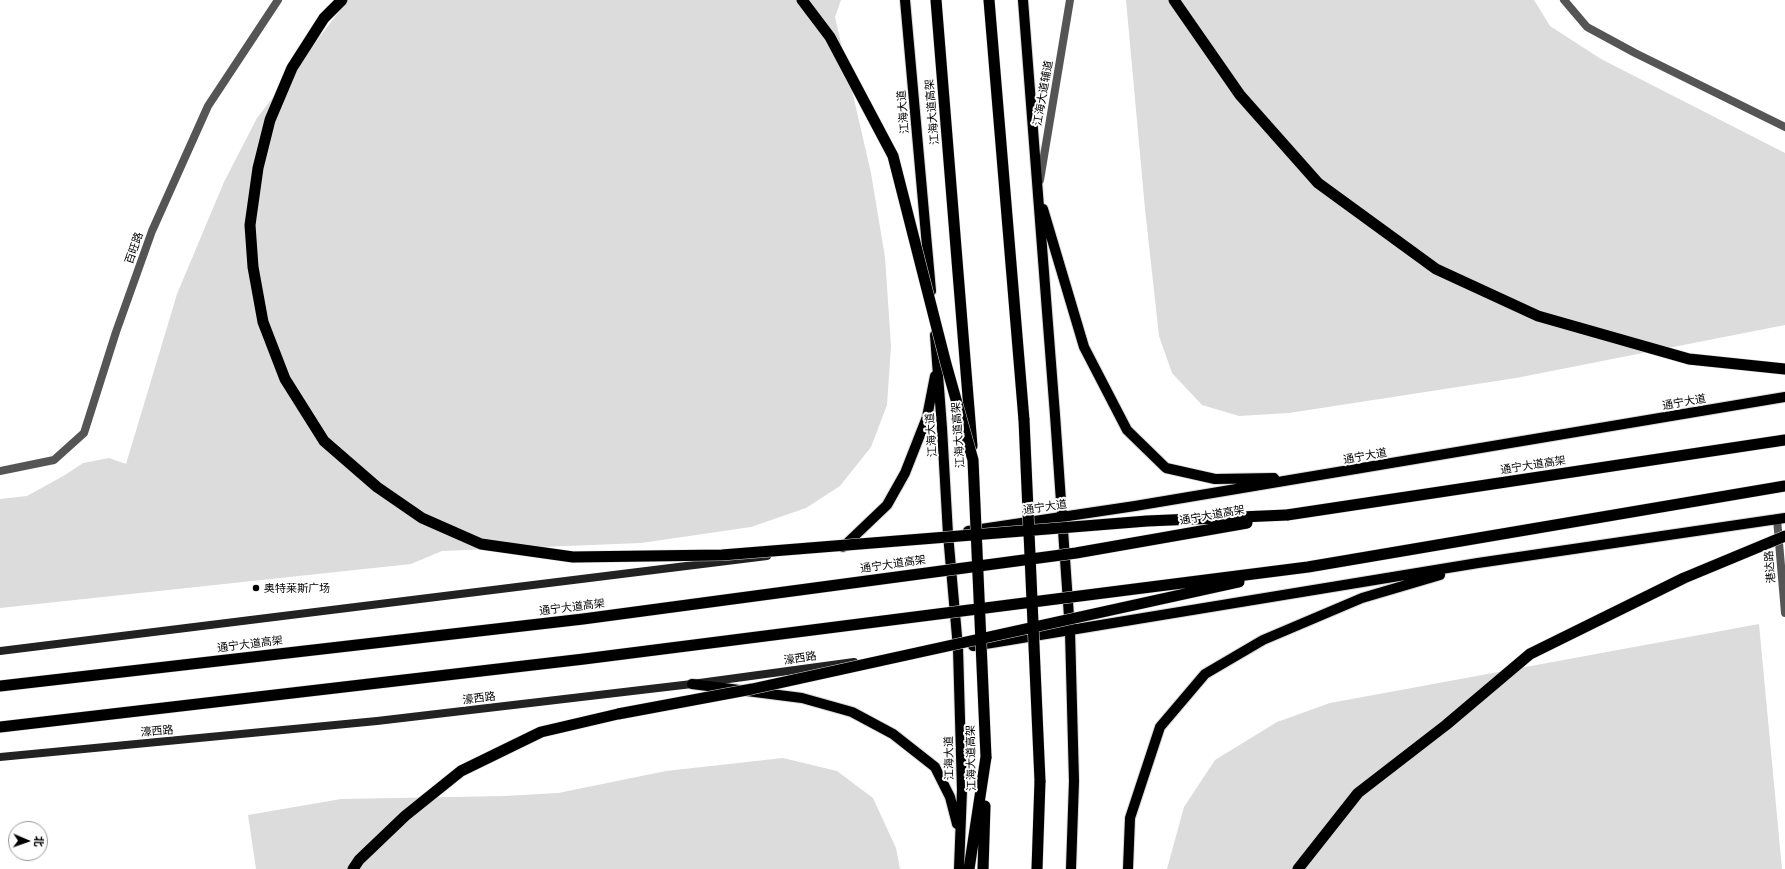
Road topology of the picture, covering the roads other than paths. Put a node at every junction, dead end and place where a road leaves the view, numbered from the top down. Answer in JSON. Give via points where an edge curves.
{"nodes":[{"id":1,"x":278,"y":0,"type":"edge"},
{"id":2,"x":342,"y":0,"type":"edge"},
{"id":3,"x":802,"y":0,"type":"edge"},
{"id":4,"x":905,"y":0,"type":"edge"},
{"id":5,"x":936,"y":0,"type":"edge"},
{"id":6,"x":989,"y":0,"type":"edge"},
{"id":7,"x":1023,"y":0,"type":"edge"},
{"id":8,"x":1070,"y":0,"type":"edge"},
{"id":9,"x":1174,"y":0,"type":"edge"},
{"id":10,"x":1564,"y":0,"type":"edge"},
{"id":11,"x":1785,"y":127,"type":"edge"},
{"id":12,"x":1038,"y":190,"type":"junction"},
{"id":13,"x":937,"y":362,"type":"junction"},
{"id":14,"x":1785,"y":369,"type":"edge"},
{"id":15,"x":1785,"y":398,"type":"edge"},
{"id":16,"x":1785,"y":440,"type":"edge"},
{"id":17,"x":973,"y":460,"type":"junction"},
{"id":18,"x":0,"y":471,"type":"edge"},
{"id":19,"x":1308,"y":478,"type":"junction"},
{"id":20,"x":1785,"y":486,"type":"edge"},
{"id":21,"x":1287,"y":515,"type":"junction"},
{"id":22,"x":1063,"y":516,"type":"junction"},
{"id":23,"x":1781,"y":519,"type":"edge"},
{"id":24,"x":948,"y":534,"type":"junction"},
{"id":25,"x":1785,"y":536,"type":"edge"},
{"id":26,"x":843,"y":547,"type":"junction"},
{"id":27,"x":1478,"y":563,"type":"junction"},
{"id":28,"x":1308,"y":567,"type":"junction"},
{"id":29,"x":1785,"y":613,"type":"edge"},
{"id":30,"x":1070,"y":631,"type":"junction"},
{"id":31,"x":958,"y":648,"type":"junction"},
{"id":32,"x":0,"y":651,"type":"edge"},
{"id":33,"x":692,"y":684,"type":"junction"},
{"id":34,"x":0,"y":686,"type":"edge"},
{"id":35,"x":0,"y":726,"type":"edge"},
{"id":36,"x":0,"y":757,"type":"edge"},
{"id":37,"x":986,"y":757,"type":"junction"},
{"id":38,"x":960,"y":836,"type":"junction"},
{"id":39,"x":353,"y":869,"type":"edge"},
{"id":40,"x":959,"y":869,"type":"edge"},
{"id":41,"x":969,"y":869,"type":"edge"},
{"id":42,"x":983,"y":869,"type":"edge"},
{"id":43,"x":1037,"y":869,"type":"edge"},
{"id":44,"x":1071,"y":869,"type":"edge"},
{"id":45,"x":1128,"y":869,"type":"edge"},
{"id":46,"x":1298,"y":869,"type":"edge"}],
"edges":[{"from":1,"to":18,"type":"street","name":"百旺路","via":[[208,106],[195,133],[152,231],[84,433],[54,460]]},
{"from":2,"to":21,"type":"highway","bridge":true,"via":[[324,18],[292,68],[270,120],[258,168],[250,225],[253,267],[263,322],[285,379],[324,441],[377,487],[422,518],[481,544],[574,557],[722,555],[1147,521]]},
{"from":3,"to":17,"type":"highway","bridge":true,"via":[[830,37],[894,156]]},
{"from":4,"to":13,"type":"main road","name":"江海大道"},
{"from":5,"to":17,"type":"highway","name":"江海大道高架","bridge":true},
{"from":6,"to":43,"type":"highway","bridge":true,"via":[[1024,420],[1040,781]]},
{"from":7,"to":12,"type":"main road"},
{"from":8,"to":12,"type":"street","name":"江海大道辅道"},
{"from":9,"to":14,"type":"highway","via":[[1240,95],[1318,183],[1436,269],[1538,316],[1689,359]]},
{"from":10,"to":11,"type":"street","via":[[1587,27]]},
{"from":12,"to":19,"type":"main road","via":[[1084,347],[1127,430],[1166,468],[1215,479]]},
{"from":12,"to":22,"type":"main road"},
{"from":13,"to":24,"type":"main road","name":"江海大道"},
{"from":13,"to":26,"type":"main road","via":[[927,417],[905,473],[886,505]]},
{"from":15,"to":19,"type":"main road","name":"通宁大道"},
{"from":16,"to":21,"type":"highway","name":"通宁大道高架"},
{"from":17,"to":37,"type":"highway","name":"江海大道高架","bridge":true},
{"from":19,"to":22,"type":"main road","name":"通宁大道"},
{"from":20,"to":28,"type":"highway","bridge":true},
{"from":21,"to":34,"type":"highway","name":"通宁大道高架","bridge":true,"via":[[1076,553],[630,612]]},
{"from":22,"to":24,"type":"main road","name":"通宁大道"},
{"from":22,"to":30,"type":"main road"},
{"from":23,"to":27,"type":"main road"},
{"from":23,"to":29,"type":"street","name":"港达路"},
{"from":24,"to":26,"type":"main road"},
{"from":24,"to":31,"type":"main road","name":"江海大道"},
{"from":25,"to":46,"type":"highway","bridge":true,"via":[[1684,578],[1530,654],[1446,725],[1358,793]]},
{"from":26,"to":32,"type":"main road"},
{"from":27,"to":30,"type":"main road"},
{"from":27,"to":45,"type":"main road","via":[[1362,598],[1264,640],[1206,674],[1160,727],[1130,818]]},
{"from":28,"to":35,"type":"highway","bridge":true,"via":[[584,659]]},
{"from":28,"to":39,"type":"highway","bridge":true,"via":[[752,689],[618,714],[541,732],[461,771],[405,816],[359,860]]},
{"from":30,"to":31,"type":"main road"},
{"from":30,"to":44,"type":"main road","via":[[1074,782]]},
{"from":31,"to":33,"type":"main road","name":"濠西路"},
{"from":31,"to":38,"type":"main road","name":"江海大道","via":[[962,790]]},
{"from":33,"to":36,"type":"main road","name":"濠西路","via":[[377,721]]},
{"from":33,"to":38,"type":"main road","via":[[802,698],[852,712],[893,734],[935,767],[950,797]]},
{"from":37,"to":41,"type":"highway"},
{"from":37,"to":42,"type":"highway","name":"江海大道高架"},
{"from":38,"to":40,"type":"main road","name":"江海大道"}]}
